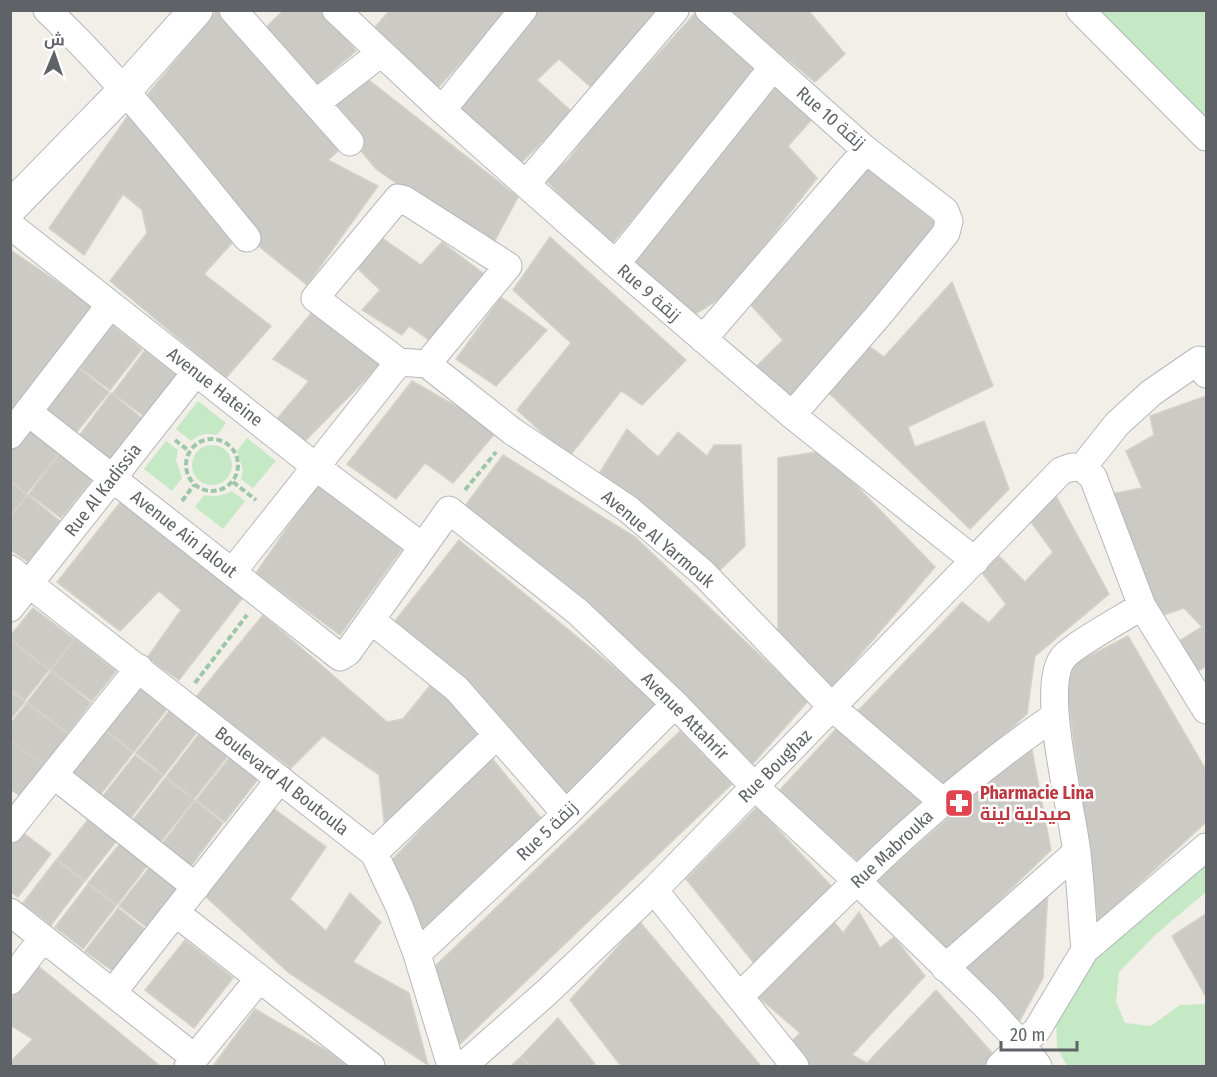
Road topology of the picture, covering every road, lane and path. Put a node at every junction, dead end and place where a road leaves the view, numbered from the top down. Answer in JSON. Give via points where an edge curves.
{"nodes":[{"id":1,"x":48,"y":10,"type":"edge"},
{"id":2,"x":196,"y":10,"type":"edge"},
{"id":3,"x":233,"y":10,"type":"edge"},
{"id":4,"x":523,"y":10,"type":"edge"},
{"id":5,"x":675,"y":10,"type":"edge"},
{"id":6,"x":709,"y":10,"type":"edge"},
{"id":7,"x":1080,"y":10,"type":"edge"},
{"id":8,"x":349,"y":15,"type":"edge"},
{"id":9,"x":381,"y":54,"type":"junction"},
{"id":10,"x":773,"y":67,"type":"junction"},
{"id":11,"x":125,"y":90,"type":"junction"},
{"id":12,"x":316,"y":103,"type":"junction"},
{"id":13,"x":442,"y":110,"type":"junction"},
{"id":14,"x":1206,"y":137,"type":"edge"},
{"id":15,"x":350,"y":142,"type":"dead end"},
{"id":16,"x":867,"y":150,"type":"junction"},
{"id":17,"x":526,"y":184,"type":"junction"},
{"id":18,"x":10,"y":208,"type":"edge"},
{"id":19,"x":10,"y":225,"type":"edge"},
{"id":20,"x":247,"y":238,"type":"dead end"},
{"id":21,"x":616,"y":264,"type":"junction"},
{"id":22,"x":110,"y":304,"type":"junction"},
{"id":23,"x":703,"y":339,"type":"junction"},
{"id":24,"x":399,"y":362,"type":"junction"},
{"id":25,"x":1204,"y":362,"type":"edge"},
{"id":26,"x":428,"y":364,"type":"junction"},
{"id":27,"x":196,"y":372,"type":"junction"},
{"id":28,"x":28,"y":412,"type":"junction"},
{"id":29,"x":792,"y":415,"type":"junction"},
{"id":30,"x":512,"y":431,"type":"junction"},
{"id":31,"x":10,"y":435,"type":"edge"},
{"id":32,"x":316,"y":467,"type":"junction"},
{"id":33,"x":1082,"y":468,"type":"junction"},
{"id":34,"x":112,"y":478,"type":"junction"},
{"id":35,"x":220,"y":490,"type":"joint"},
{"id":36,"x":449,"y":510,"type":"junction"},
{"id":37,"x":423,"y":547,"type":"junction"},
{"id":38,"x":975,"y":561,"type":"junction"},
{"id":39,"x":233,"y":571,"type":"junction"},
{"id":40,"x":20,"y":576,"type":"edge"},
{"id":41,"x":262,"y":595,"type":"junction"},
{"id":42,"x":1142,"y":606,"type":"junction"},
{"id":43,"x":10,"y":609,"type":"edge"},
{"id":44,"x":371,"y":620,"type":"junction"},
{"id":45,"x":139,"y":668,"type":"junction"},
{"id":46,"x":181,"y":702,"type":"junction"},
{"id":47,"x":675,"y":704,"type":"junction"},
{"id":48,"x":833,"y":708,"type":"junction"},
{"id":49,"x":1206,"y":710,"type":"edge"},
{"id":50,"x":1055,"y":716,"type":"junction"},
{"id":51,"x":497,"y":735,"type":"junction"},
{"id":52,"x":54,"y":775,"type":"junction"},
{"id":53,"x":280,"y":779,"type":"junction"},
{"id":54,"x":754,"y":786,"type":"junction"},
{"id":55,"x":943,"y":802,"type":"junction"},
{"id":56,"x":566,"y":814,"type":"junction"},
{"id":57,"x":10,"y":829,"type":"edge"},
{"id":58,"x":1206,"y":847,"type":"edge"},
{"id":59,"x":1077,"y":852,"type":"junction"},
{"id":60,"x":374,"y":854,"type":"junction"},
{"id":61,"x":857,"y":881,"type":"junction"},
{"id":62,"x":196,"y":886,"type":"junction"},
{"id":63,"x":654,"y":890,"type":"junction"},
{"id":64,"x":10,"y":912,"type":"edge"},
{"id":65,"x":176,"y":913,"type":"junction"},
{"id":66,"x":43,"y":938,"type":"junction"},
{"id":67,"x":1085,"y":950,"type":"junction"},
{"id":68,"x":417,"y":954,"type":"junction"},
{"id":69,"x":945,"y":968,"type":"junction"},
{"id":70,"x":259,"y":979,"type":"junction"},
{"id":71,"x":10,"y":981,"type":"edge"},
{"id":72,"x":113,"y":992,"type":"junction"},
{"id":73,"x":740,"y":996,"type":"junction"},
{"id":74,"x":1031,"y":1056,"type":"edge"},
{"id":75,"x":191,"y":1062,"type":"edge"},
{"id":76,"x":371,"y":1066,"type":"edge"},
{"id":77,"x":451,"y":1066,"type":"edge"},
{"id":78,"x":463,"y":1066,"type":"edge"},
{"id":79,"x":795,"y":1066,"type":"edge"},
{"id":80,"x":1000,"y":1066,"type":"edge"}],
"edges":[{"from":1,"to":11,"type":"street"},
{"from":2,"to":11,"type":"street"},
{"from":3,"to":12,"type":"street"},
{"from":4,"to":13,"type":"street"},
{"from":5,"to":17,"type":"street"},
{"from":6,"to":10,"type":"street","name":"Rue 10 زنقة"},
{"from":7,"to":14,"type":"street"},
{"from":8,"to":9,"type":"street","name":"Rue 9 زنقة"},
{"from":9,"to":12,"type":"street"},
{"from":9,"to":13,"type":"street","name":"Rue 9 زنقة"},
{"from":10,"to":16,"type":"street","name":"Rue 10 زنقة"},
{"from":10,"to":21,"type":"street"},
{"from":11,"to":18,"type":"street"},
{"from":11,"to":20,"type":"street"},
{"from":12,"to":15,"type":"street"},
{"from":13,"to":17,"type":"street","name":"Rue 9 زنقة"},
{"from":16,"to":23,"type":"street"},
{"from":16,"to":29,"type":"street","name":"Rue 10 زنقة","via":[[945,211],[949,226],[879,316]]},
{"from":17,"to":21,"type":"street","name":"Rue 9 زنقة"},
{"from":19,"to":22,"type":"street","name":"Avenue Hateine"},
{"from":21,"to":23,"type":"street","name":"Rue 9 زنقة"},
{"from":22,"to":27,"type":"street","name":"Avenue Hateine"},
{"from":22,"to":28,"type":"street"},
{"from":23,"to":29,"type":"street","name":"Rue 9 زنقة"},
{"from":24,"to":26,"type":"street"},
{"from":24,"to":26,"type":"street","via":[[315,298],[398,198],[508,266]]},
{"from":24,"to":32,"type":"street"},
{"from":25,"to":33,"type":"street","via":[[1151,393],[1117,424]]},
{"from":26,"to":30,"type":"street","name":"Avenue Al Yarmouk"},
{"from":27,"to":32,"type":"street","name":"Avenue Hateine"},
{"from":27,"to":34,"type":"street","name":"Rue Al Kadissia"},
{"from":28,"to":31,"type":"street"},
{"from":28,"to":34,"type":"street","name":"Avenue Ain Jalout"},
{"from":29,"to":38,"type":"street","name":"Rue 9 زنقة"},
{"from":30,"to":36,"type":"path"},
{"from":30,"to":48,"type":"street","name":"Avenue Al Yarmouk","via":[[628,509],[703,573]]},
{"from":32,"to":37,"type":"street","name":"Avenue Hateine"},
{"from":32,"to":39,"type":"street"},
{"from":33,"to":38,"type":"street","name":"Rue Boughaz","via":[[1061,471]]},
{"from":33,"to":42,"type":"street","via":[[1093,477]]},
{"from":34,"to":39,"type":"street","name":"Avenue Ain Jalout"},
{"from":34,"to":40,"type":"street","name":"Rue Al Kadissia"},
{"from":35,"to":35,"type":"path","via":[[236,478],[238,463],[231,447],[208,439],[189,451],[186,470],[194,485],[211,492]]},
{"from":36,"to":37,"type":"street"},
{"from":36,"to":47,"type":"street","name":"Avenue Attahrir","via":[[578,612]]},
{"from":37,"to":44,"type":"street"},
{"from":38,"to":48,"type":"street","name":"Rue Boughaz"},
{"from":39,"to":41,"type":"street","name":"Avenue Ain Jalout"},
{"from":40,"to":43,"type":"street","name":"Rue Al Kadissia"},
{"from":40,"to":45,"type":"street","name":"Boulevard Al Boutoula"},
{"from":41,"to":44,"type":"street","name":"Avenue Ain Jalout","via":[[340,657]]},
{"from":41,"to":46,"type":"path"},
{"from":42,"to":49,"type":"street"},
{"from":42,"to":50,"type":"street","via":[[1063,657],[1057,667]]},
{"from":44,"to":51,"type":"street","via":[[457,689]]},
{"from":45,"to":46,"type":"street","name":"Boulevard Al Boutoula"},
{"from":45,"to":52,"type":"street"},
{"from":46,"to":53,"type":"street","name":"Boulevard Al Boutoula"},
{"from":47,"to":54,"type":"street","name":"Avenue Attahrir"},
{"from":47,"to":56,"type":"street","name":"Rue 5 زنقة"},
{"from":48,"to":54,"type":"street","name":"Rue Boughaz"},
{"from":48,"to":55,"type":"street","name":"Avenue Al Yarmouk"},
{"from":50,"to":55,"type":"street","name":"Rue Mabrouka"},
{"from":50,"to":59,"type":"street"},
{"from":51,"to":56,"type":"street"},
{"from":51,"to":60,"type":"street"},
{"from":52,"to":57,"type":"street"},
{"from":52,"to":62,"type":"street"},
{"from":53,"to":60,"type":"street","name":"Boulevard Al Boutoula"},
{"from":53,"to":62,"type":"street"},
{"from":54,"to":61,"type":"street","name":"Avenue Attahrir"},
{"from":54,"to":63,"type":"street","name":"Rue Boughaz"},
{"from":55,"to":61,"type":"street","name":"Rue Mabrouka"},
{"from":56,"to":68,"type":"street","name":"Rue 5 زنقة"},
{"from":58,"to":67,"type":"street"},
{"from":59,"to":67,"type":"street"},
{"from":59,"to":69,"type":"street"},
{"from":60,"to":68,"type":"street","name":"Boulevard Al Boutoula"},
{"from":61,"to":69,"type":"street","name":"Avenue Attahrir"},
{"from":61,"to":73,"type":"street","name":"Rue Mabrouka"},
{"from":62,"to":65,"type":"street"},
{"from":63,"to":73,"type":"street"},
{"from":63,"to":78,"type":"street","name":"Rue Boughaz"},
{"from":64,"to":66,"type":"street"},
{"from":65,"to":70,"type":"street"},
{"from":65,"to":72,"type":"street"},
{"from":66,"to":71,"type":"street"},
{"from":66,"to":72,"type":"street"},
{"from":67,"to":74,"type":"street","via":[[1048,1014]]},
{"from":68,"to":77,"type":"street","name":"Boulevard Al Boutoula"},
{"from":69,"to":74,"type":"street","name":"Avenue Attahrir"},
{"from":70,"to":75,"type":"street"},
{"from":70,"to":76,"type":"street"},
{"from":72,"to":75,"type":"street"},
{"from":73,"to":79,"type":"street"},
{"from":74,"to":80,"type":"street"}]}
